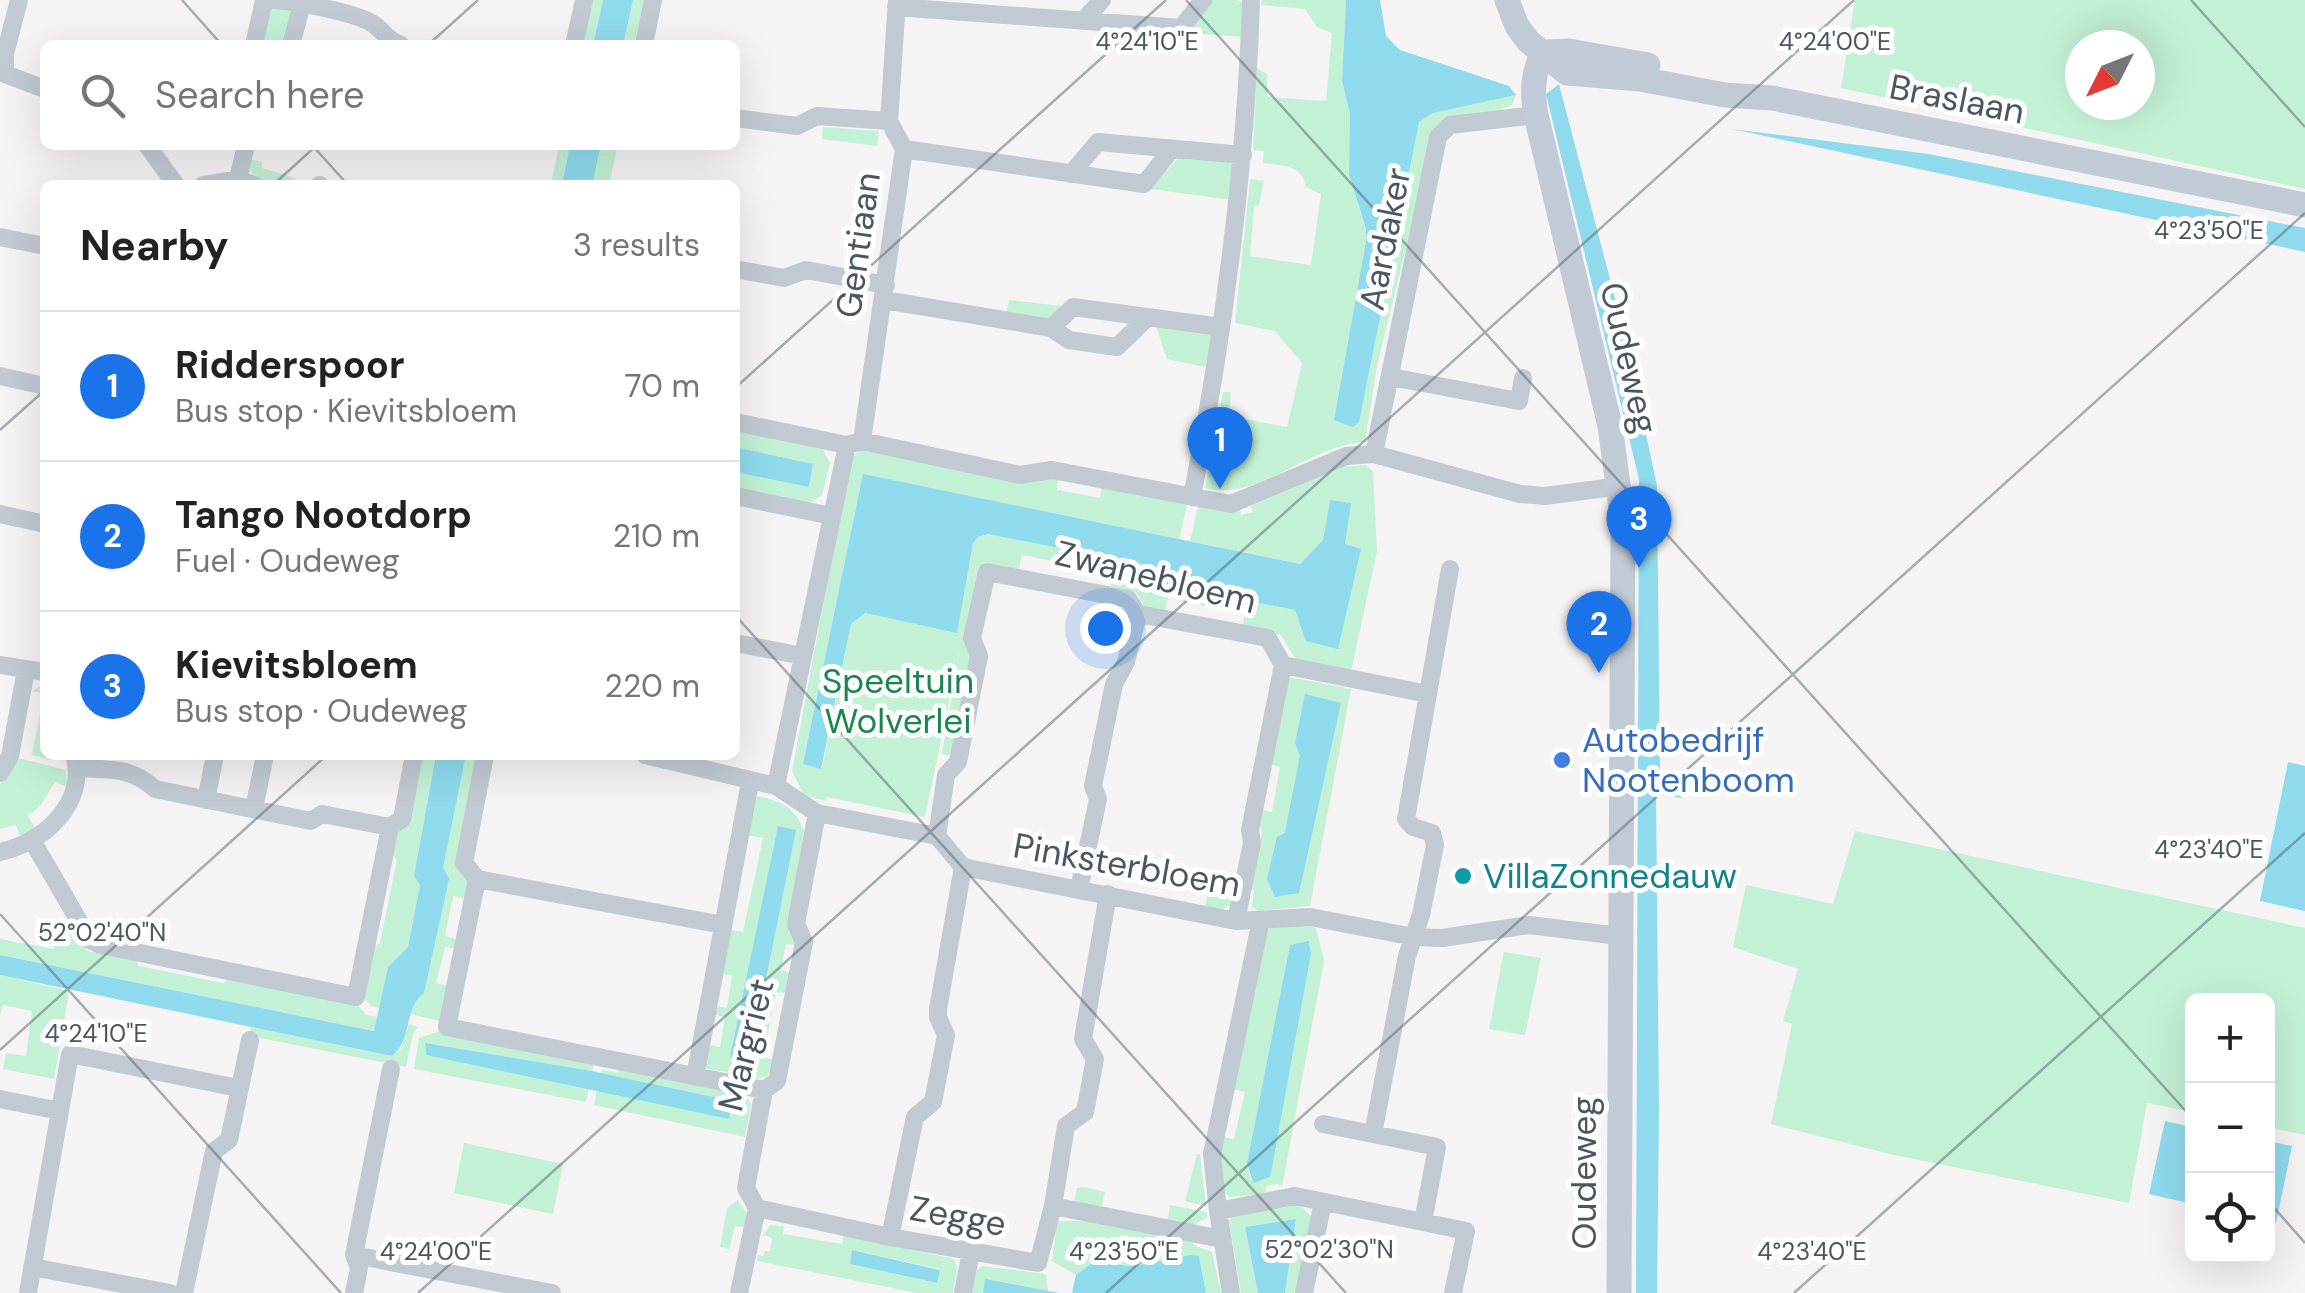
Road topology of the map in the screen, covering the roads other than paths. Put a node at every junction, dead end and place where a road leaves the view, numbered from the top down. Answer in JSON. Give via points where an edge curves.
{"nodes":[{"id":1,"x":19,"y":0,"type":"edge"},
{"id":2,"x":264,"y":0,"type":"edge"},
{"id":3,"x":272,"y":0,"type":"edge"},
{"id":4,"x":303,"y":0,"type":"edge"},
{"id":5,"x":584,"y":0,"type":"edge"},
{"id":6,"x":653,"y":0,"type":"edge"},
{"id":7,"x":1102,"y":0,"type":"edge"},
{"id":8,"x":1202,"y":0,"type":"edge"},
{"id":9,"x":1251,"y":0,"type":"edge"},
{"id":10,"x":1507,"y":0,"type":"edge"},
{"id":11,"x":896,"y":4,"type":"edge"},
{"id":12,"x":1083,"y":21,"type":"junction"},
{"id":13,"x":255,"y":40,"type":"edge"},
{"id":14,"x":292,"y":40,"type":"edge"},
{"id":15,"x":389,"y":40,"type":"edge"},
{"id":16,"x":575,"y":40,"type":"edge"},
{"id":17,"x":645,"y":40,"type":"edge"},
{"id":18,"x":1544,"y":52,"type":"junction"},
{"id":19,"x":40,"y":86,"type":"edge"},
{"id":20,"x":1536,"y":115,"type":"junction"},
{"id":21,"x":740,"y":119,"type":"edge"},
{"id":22,"x":890,"y":121,"type":"junction"},
{"id":23,"x":904,"y":149,"type":"junction"},
{"id":24,"x":1172,"y":149,"type":"junction"},
{"id":25,"x":152,"y":150,"type":"edge"},
{"id":26,"x":246,"y":150,"type":"edge"},
{"id":27,"x":1243,"y":155,"type":"junction"},
{"id":28,"x":1071,"y":174,"type":"junction"},
{"id":29,"x":172,"y":180,"type":"edge"},
{"id":30,"x":246,"y":180,"type":"edge"},
{"id":31,"x":2305,"y":204,"type":"edge"},
{"id":32,"x":0,"y":237,"type":"edge"},
{"id":33,"x":40,"y":245,"type":"edge"},
{"id":34,"x":740,"y":270,"type":"edge"},
{"id":35,"x":885,"y":292,"type":"junction"},
{"id":36,"x":1148,"y":316,"type":"junction"},
{"id":37,"x":1221,"y":327,"type":"junction"},
{"id":38,"x":1051,"y":328,"type":"junction"},
{"id":39,"x":0,"y":376,"type":"edge"},
{"id":40,"x":1391,"y":376,"type":"junction"},
{"id":41,"x":1523,"y":378,"type":"dead end"},
{"id":42,"x":40,"y":385,"type":"edge"},
{"id":43,"x":740,"y":423,"type":"edge"},
{"id":44,"x":854,"y":443,"type":"junction"},
{"id":45,"x":1374,"y":454,"type":"junction"},
{"id":46,"x":1620,"y":486,"type":"junction"},
{"id":47,"x":740,"y":497,"type":"edge"},
{"id":48,"x":1192,"y":497,"type":"junction"},
{"id":49,"x":0,"y":514,"type":"edge"},
{"id":50,"x":832,"y":516,"type":"junction"},
{"id":51,"x":40,"y":523,"type":"edge"},
{"id":52,"x":1450,"y":568,"type":"dead end"},
{"id":53,"x":1138,"y":614,"type":"junction"},
{"id":54,"x":740,"y":643,"type":"edge"},
{"id":55,"x":803,"y":656,"type":"junction"},
{"id":56,"x":0,"y":665,"type":"edge"},
{"id":57,"x":1283,"y":665,"type":"junction"},
{"id":58,"x":36,"y":671,"type":"edge"},
{"id":59,"x":1428,"y":694,"type":"junction"},
{"id":60,"x":215,"y":760,"type":"edge"},
{"id":61,"x":265,"y":760,"type":"edge"},
{"id":62,"x":413,"y":760,"type":"edge"},
{"id":63,"x":484,"y":760,"type":"edge"},
{"id":64,"x":664,"y":760,"type":"edge"},
{"id":65,"x":76,"y":762,"type":"edge"},
{"id":66,"x":0,"y":773,"type":"edge"},
{"id":67,"x":750,"y":782,"type":"junction"},
{"id":68,"x":776,"y":786,"type":"junction"},
{"id":69,"x":206,"y":800,"type":"junction"},
{"id":70,"x":254,"y":810,"type":"junction"},
{"id":71,"x":818,"y":813,"type":"junction"},
{"id":72,"x":390,"y":827,"type":"junction"},
{"id":73,"x":937,"y":836,"type":"junction"},
{"id":74,"x":32,"y":842,"type":"junction"},
{"id":75,"x":0,"y":852,"type":"edge"},
{"id":76,"x":963,"y":868,"type":"junction"},
{"id":77,"x":477,"y":879,"type":"junction"},
{"id":78,"x":1079,"y":890,"type":"junction"},
{"id":79,"x":1108,"y":894,"type":"junction"},
{"id":80,"x":1260,"y":920,"type":"junction"},
{"id":81,"x":1236,"y":921,"type":"junction"},
{"id":82,"x":723,"y":925,"type":"junction"},
{"id":83,"x":1619,"y":936,"type":"junction"},
{"id":84,"x":1414,"y":937,"type":"junction"},
{"id":85,"x":250,"y":1040,"type":"dead end"},
{"id":86,"x":390,"y":1069,"type":"dead end"},
{"id":87,"x":695,"y":1076,"type":"junction"},
{"id":88,"x":238,"y":1088,"type":"junction"},
{"id":89,"x":764,"y":1090,"type":"junction"},
{"id":90,"x":0,"y":1100,"type":"edge"},
{"id":91,"x":60,"y":1111,"type":"junction"},
{"id":92,"x":1323,"y":1124,"type":"dead end"},
{"id":93,"x":1372,"y":1134,"type":"junction"},
{"id":94,"x":1323,"y":1202,"type":"junction"},
{"id":95,"x":1053,"y":1206,"type":"junction"},
{"id":96,"x":756,"y":1208,"type":"junction"},
{"id":97,"x":1218,"y":1211,"type":"junction"},
{"id":98,"x":1423,"y":1222,"type":"junction"},
{"id":99,"x":890,"y":1238,"type":"junction"},
{"id":100,"x":1222,"y":1239,"type":"junction"},
{"id":101,"x":971,"y":1252,"type":"junction"},
{"id":102,"x":354,"y":1254,"type":"junction"},
{"id":103,"x":32,"y":1267,"type":"junction"},
{"id":104,"x":28,"y":1293,"type":"edge"},
{"id":105,"x":170,"y":1293,"type":"edge"},
{"id":106,"x":184,"y":1293,"type":"edge"},
{"id":107,"x":354,"y":1293,"type":"edge"},
{"id":108,"x":552,"y":1293,"type":"edge"},
{"id":109,"x":738,"y":1293,"type":"edge"},
{"id":110,"x":963,"y":1293,"type":"edge"},
{"id":111,"x":1231,"y":1293,"type":"edge"},
{"id":112,"x":1304,"y":1293,"type":"edge"},
{"id":113,"x":1453,"y":1293,"type":"edge"},
{"id":114,"x":1619,"y":1293,"type":"edge"}],
"edges":[{"from":1,"to":19,"type":"street","via":[[5,74]]},
{"from":2,"to":13,"type":"street"},
{"from":3,"to":4,"type":"street"},
{"from":4,"to":14,"type":"street"},
{"from":4,"to":15,"type":"street","via":[[376,25]]},
{"from":5,"to":16,"type":"street"},
{"from":6,"to":17,"type":"street"},
{"from":7,"to":12,"type":"street"},
{"from":8,"to":12,"type":"street","via":[[1181,28]]},
{"from":9,"to":27,"type":"street"},
{"from":10,"to":18,"type":"street","via":[[1517,26]]},
{"from":11,"to":12,"type":"street"},
{"from":11,"to":22,"type":"street","name":"Gentiaan"},
{"from":18,"to":20,"type":"street","name":"Oudeweg","via":[[1532,92]]},
{"from":18,"to":31,"type":"street","name":"Braslaan","via":[[1567,72],[1772,98]]},
{"from":20,"to":40,"type":"street","name":"Aardaker","via":[[1442,130]]},
{"from":20,"to":46,"type":"street","name":"Oudeweg"},
{"from":21,"to":22,"type":"street","via":[[797,126],[817,116]]},
{"from":22,"to":23,"type":"street","name":"Gentiaan"},
{"from":23,"to":28,"type":"street"},
{"from":23,"to":35,"type":"street","name":"Gentiaan"},
{"from":24,"to":27,"type":"street"},
{"from":24,"to":28,"type":"street","via":[[1098,142]]},
{"from":24,"to":28,"type":"street","via":[[1144,184]]},
{"from":25,"to":29,"type":"street"},
{"from":26,"to":30,"type":"street"},
{"from":27,"to":37,"type":"street"},
{"from":32,"to":33,"type":"street"},
{"from":34,"to":35,"type":"street","via":[[784,278],[806,270]]},
{"from":35,"to":38,"type":"street"},
{"from":35,"to":44,"type":"street","name":"Gentiaan"},
{"from":36,"to":37,"type":"street"},
{"from":36,"to":38,"type":"street","via":[[1073,306]]},
{"from":36,"to":38,"type":"street","via":[[1117,347],[1069,340]]},
{"from":37,"to":48,"type":"street"},
{"from":39,"to":42,"type":"street"},
{"from":40,"to":41,"type":"street","via":[[1519,401]]},
{"from":40,"to":45,"type":"street","name":"Aardaker"},
{"from":43,"to":44,"type":"street"},
{"from":44,"to":48,"type":"street"},
{"from":44,"to":50,"type":"street","name":"Gentiaan"},
{"from":45,"to":46,"type":"street","via":[[1520,494]]},
{"from":45,"to":48,"type":"street","via":[[1346,456],[1231,504]]},
{"from":46,"to":83,"type":"street","name":"Oudeweg"},
{"from":47,"to":50,"type":"street"},
{"from":49,"to":51,"type":"street"},
{"from":50,"to":55,"type":"street","name":"Gentiaan"},
{"from":52,"to":59,"type":"street"},
{"from":53,"to":57,"type":"street","name":"Zwanebloem","via":[[1268,638]]},
{"from":53,"to":73,"type":"street","name":"Zwanebloem","via":[[1128,599],[987,572],[958,762],[946,775]]},
{"from":53,"to":78,"type":"street","via":[[1114,684],[1092,786],[1098,799]]},
{"from":54,"to":55,"type":"street"},
{"from":55,"to":68,"type":"street","name":"Gentiaan"},
{"from":56,"to":58,"type":"street"},
{"from":57,"to":59,"type":"street","name":"Zwanebloem"},
{"from":57,"to":81,"type":"street"},
{"from":58,"to":66,"type":"street"},
{"from":59,"to":84,"type":"street","via":[[1406,819],[1432,834],[1435,845]]},
{"from":60,"to":69,"type":"street"},
{"from":61,"to":70,"type":"street"},
{"from":62,"to":72,"type":"street","via":[[402,820]]},
{"from":63,"to":77,"type":"street","via":[[464,864]]},
{"from":64,"to":67,"type":"street"},
{"from":65,"to":69,"type":"street","via":[[140,775],[155,789]]},
{"from":65,"to":74,"type":"street","via":[[71,800]]},
{"from":67,"to":68,"type":"street"},
{"from":67,"to":82,"type":"street"},
{"from":68,"to":71,"type":"street"},
{"from":69,"to":70,"type":"street"},
{"from":70,"to":72,"type":"street"},
{"from":71,"to":73,"type":"street"},
{"from":71,"to":89,"type":"street","name":"Margriet","via":[[796,924],[804,942],[776,1080]]},
{"from":72,"to":74,"type":"street","via":[[356,997],[90,940]]},
{"from":73,"to":76,"type":"street","name":"Pinksterbloem"},
{"from":74,"to":75,"type":"street"},
{"from":76,"to":78,"type":"street","name":"Pinksterbloem"},
{"from":76,"to":99,"type":"street","via":[[938,1009],[946,1035],[933,1102],[915,1117]]},
{"from":77,"to":82,"type":"street"},
{"from":77,"to":87,"type":"street","via":[[447,1027]]},
{"from":78,"to":79,"type":"street","name":"Pinksterbloem"},
{"from":79,"to":81,"type":"street","name":"Pinksterbloem"},
{"from":79,"to":95,"type":"street","via":[[1083,1040],[1095,1060],[1085,1112],[1066,1126]]},
{"from":80,"to":81,"type":"street","name":"Pinksterbloem"},
{"from":80,"to":84,"type":"street","name":"Pinksterbloem","via":[[1310,917]]},
{"from":80,"to":97,"type":"street","via":[[1212,1154]]},
{"from":82,"to":87,"type":"street"},
{"from":83,"to":84,"type":"street","name":"Pinksterbloem","via":[[1529,925]]},
{"from":83,"to":114,"type":"street","name":"Oudeweg"},
{"from":84,"to":93,"type":"street"},
{"from":85,"to":88,"type":"street"},
{"from":86,"to":102,"type":"street"},
{"from":87,"to":89,"type":"street"},
{"from":88,"to":91,"type":"street","via":[[70,1054]]},
{"from":88,"to":106,"type":"street","via":[[229,1140],[214,1151]]},
{"from":89,"to":96,"type":"street","name":"Margriet","via":[[746,1188]]},
{"from":90,"to":91,"type":"street"},
{"from":91,"to":103,"type":"street"},
{"from":92,"to":93,"type":"street"},
{"from":93,"to":98,"type":"street","via":[[1437,1147]]},
{"from":94,"to":97,"type":"street","via":[[1295,1196]]},
{"from":94,"to":98,"type":"street"},
{"from":94,"to":112,"type":"street"},
{"from":95,"to":100,"type":"street","name":"Zegge"},
{"from":95,"to":101,"type":"street","name":"Zegge","via":[[1038,1263]]},
{"from":96,"to":99,"type":"street","name":"Zegge"},
{"from":96,"to":109,"type":"street","name":"Margriet"},
{"from":97,"to":100,"type":"street"},
{"from":98,"to":113,"type":"street","via":[[1466,1231]]},
{"from":99,"to":101,"type":"street","name":"Zegge"},
{"from":100,"to":111,"type":"street"},
{"from":101,"to":110,"type":"street"},
{"from":102,"to":107,"type":"street"},
{"from":102,"to":108,"type":"street"},
{"from":103,"to":104,"type":"street"},
{"from":103,"to":105,"type":"street"}]}
